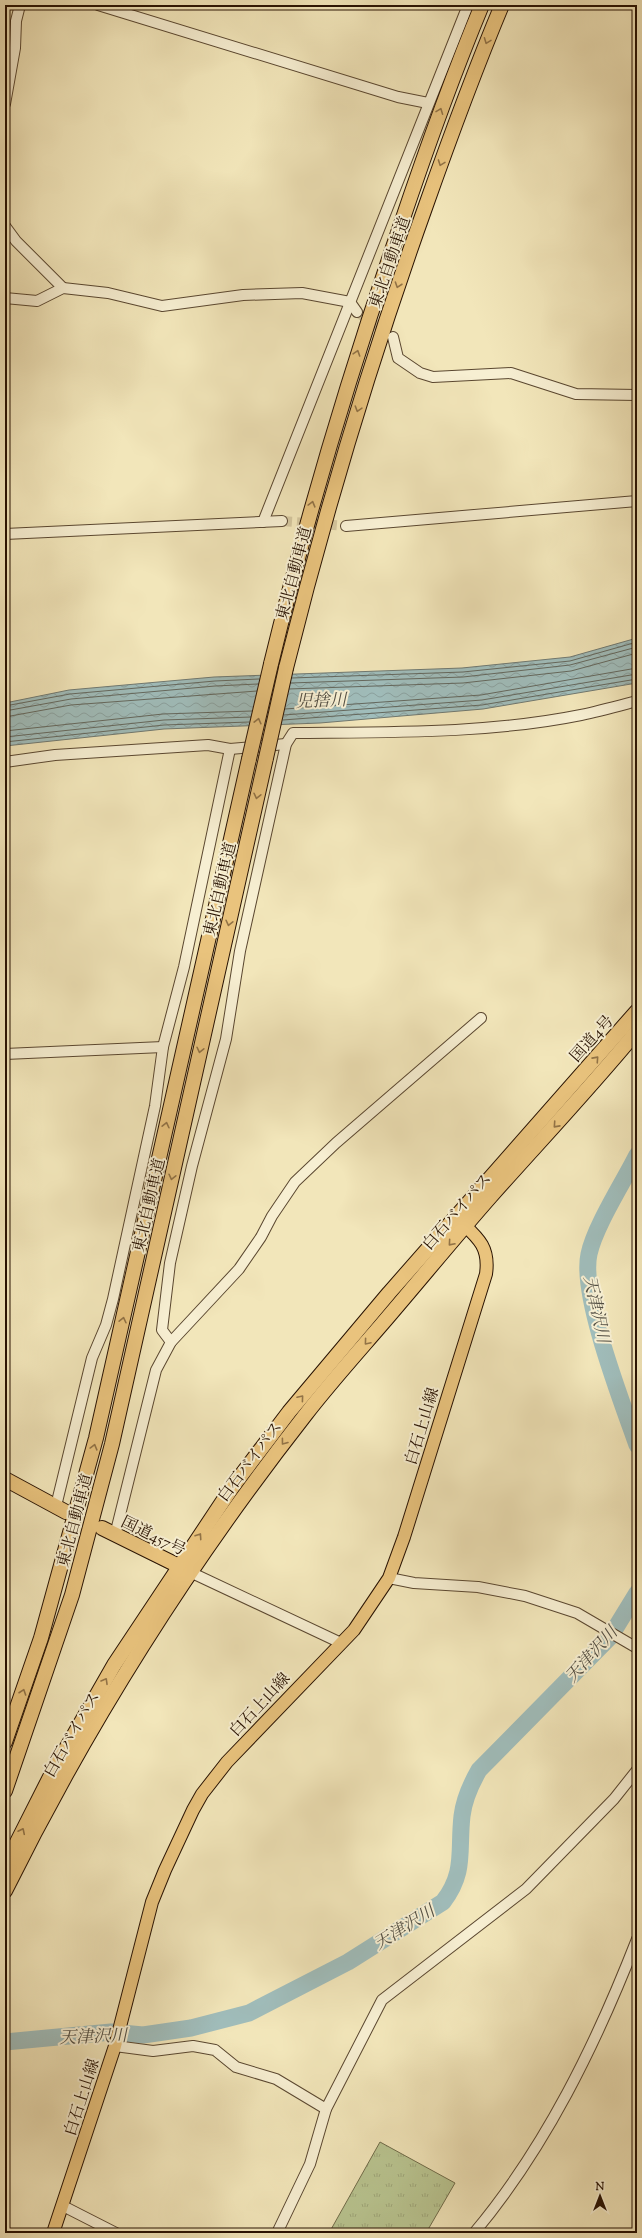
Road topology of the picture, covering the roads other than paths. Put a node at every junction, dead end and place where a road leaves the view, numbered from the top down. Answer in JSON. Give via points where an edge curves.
{"nodes":[{"id":1,"x":20,"y":5,"type":"edge"},
{"id":2,"x":98,"y":5,"type":"edge"},
{"id":3,"x":468,"y":5,"type":"edge"},
{"id":4,"x":482,"y":5,"type":"edge"},
{"id":5,"x":502,"y":5,"type":"edge"},
{"id":6,"x":428,"y":103,"type":"junction"},
{"id":7,"x":5,"y":104,"type":"edge"},
{"id":8,"x":5,"y":226,"type":"edge"},
{"id":9,"x":63,"y":288,"type":"junction"},
{"id":10,"x":5,"y":298,"type":"edge"},
{"id":11,"x":350,"y":302,"type":"junction"},
{"id":12,"x":357,"y":312,"type":"tunnel mouth"},
{"id":13,"x":393,"y":337,"type":"tunnel mouth"},
{"id":14,"x":637,"y":395,"type":"edge"},
{"id":15,"x":637,"y":501,"type":"edge"},
{"id":16,"x":282,"y":521,"type":"tunnel mouth"},
{"id":17,"x":263,"y":522,"type":"junction"},
{"id":18,"x":346,"y":526,"type":"tunnel mouth"},
{"id":19,"x":5,"y":534,"type":"edge"},
{"id":20,"x":637,"y":701,"type":"edge"},
{"id":21,"x":286,"y":744,"type":"junction"},
{"id":22,"x":230,"y":749,"type":"junction"},
{"id":23,"x":5,"y":762,"type":"edge"},
{"id":24,"x":637,"y":1011,"type":"edge"},
{"id":25,"x":481,"y":1018,"type":"dead end"},
{"id":26,"x":637,"y":1031,"type":"edge"},
{"id":27,"x":163,"y":1047,"type":"junction"},
{"id":28,"x":5,"y":1054,"type":"edge"},
{"id":29,"x":569,"y":1087,"type":"joint"},
{"id":30,"x":582,"y":1096,"type":"joint"},
{"id":31,"x":461,"y":1222,"type":"junction"},
{"id":32,"x":171,"y":1342,"type":"junction"},
{"id":33,"x":5,"y":1479,"type":"edge"},
{"id":34,"x":61,"y":1509,"type":"joint"},
{"id":35,"x":102,"y":1528,"type":"dead end"},
{"id":36,"x":115,"y":1535,"type":"junction"},
{"id":37,"x":185,"y":1569,"type":"junction"},
{"id":38,"x":389,"y":1578,"type":"junction"},
{"id":39,"x":341,"y":1643,"type":"junction"},
{"id":40,"x":637,"y":1648,"type":"edge"},
{"id":41,"x":5,"y":1742,"type":"edge"},
{"id":42,"x":637,"y":1770,"type":"edge"},
{"id":43,"x":5,"y":1791,"type":"edge"},
{"id":44,"x":5,"y":1866,"type":"edge"},
{"id":45,"x":5,"y":1892,"type":"edge"},
{"id":46,"x":637,"y":1939,"type":"edge"},
{"id":47,"x":116,"y":2042,"type":"junction"},
{"id":48,"x":326,"y":2109,"type":"junction"},
{"id":49,"x":63,"y":2206,"type":"junction"},
{"id":50,"x":53,"y":2233,"type":"edge"},
{"id":51,"x":116,"y":2233,"type":"edge"},
{"id":52,"x":277,"y":2233,"type":"edge"},
{"id":53,"x":474,"y":2233,"type":"edge"}],
"edges":[{"from":1,"to":7,"type":"street"},
{"from":2,"to":6,"type":"street"},
{"from":3,"to":6,"type":"street"},
{"from":41,"to":4,"type":"highway","name":"東北自動車道","one_way":true,"bridge":true,"via":[[41,1638],[96,1438],[249,758],[317,485],[346,386],[436,121]]},
{"from":5,"to":43,"type":"highway","name":"東北自動車道","one_way":true,"bridge":true,"via":[[453,130],[398,285],[332,490],[286,668],[112,1444],[72,1595]]},
{"from":6,"to":11,"type":"street"},
{"from":8,"to":9,"type":"street","via":[[16,241]]},
{"from":9,"to":10,"type":"street","via":[[37,301]]},
{"from":9,"to":11,"type":"street","via":[[108,293],[162,306],[243,296],[302,293]]},
{"from":11,"to":12,"type":"street"},
{"from":11,"to":17,"type":"street"},
{"from":13,"to":14,"type":"street","via":[[398,358],[420,373],[433,377],[511,373],[576,394]]},
{"from":15,"to":18,"type":"street"},
{"from":16,"to":17,"type":"street"},
{"from":17,"to":19,"type":"street"},
{"from":20,"to":21,"type":"street","via":[[545,721],[414,731],[293,733]]},
{"from":21,"to":22,"type":"street"},
{"from":21,"to":32,"type":"street","via":[[240,951],[226,1039],[192,1166],[170,1263],[162,1330]]},
{"from":22,"to":23,"type":"street","via":[[208,745],[55,755]]},
{"from":22,"to":27,"type":"street","via":[[184,967]]},
{"from":29,"to":24,"type":"highway","name":"国道4号","one_way":true},
{"from":25,"to":32,"type":"street","via":[[336,1143],[295,1182],[239,1269]]},
{"from":26,"to":30,"type":"highway","name":"国道4号"},
{"from":27,"to":28,"type":"street"},
{"from":27,"to":34,"type":"street","via":[[155,1106],[113,1299],[106,1325],[92,1358]]},
{"from":29,"to":31,"type":"highway","name":"白石バイパス"},
{"from":30,"to":31,"type":"highway","name":"白石バイパス","one_way":true},
{"from":31,"to":37,"type":"highway","name":"白石バイパス"},
{"from":31,"to":38,"type":"main road","name":"白石上山線","via":[[483,1244],[487,1253],[486,1274]]},
{"from":32,"to":36,"type":"street","via":[[156,1370]]},
{"from":33,"to":34,"type":"highway"},
{"from":35,"to":36,"type":"highway","name":"国道457号"},
{"from":36,"to":37,"type":"highway","name":"国道457号"},
{"from":37,"to":39,"type":"street"},
{"from":44,"to":37,"type":"highway","name":"白石バイパス","one_way":true,"via":[[50,1775],[114,1665]]},
{"from":37,"to":45,"type":"highway","name":"白石バイパス","via":[[80,1751]]},
{"from":38,"to":39,"type":"main road","name":"白石上山線","via":[[366,1615]]},
{"from":38,"to":40,"type":"street","via":[[414,1583],[478,1587],[526,1596],[577,1613]]},
{"from":39,"to":47,"type":"main road","name":"白石上山線","via":[[227,1762],[202,1794],[173,1851],[152,1902]]},
{"from":42,"to":48,"type":"street","via":[[614,1799],[526,1889],[382,2000]]},
{"from":46,"to":53,"type":"street","via":[[582,2064],[554,2118],[521,2172]]},
{"from":47,"to":48,"type":"street","via":[[153,2051],[193,2046],[215,2050],[236,2067],[276,2080]]},
{"from":47,"to":49,"type":"main road","name":"白石上山線"},
{"from":48,"to":52,"type":"street","via":[[310,2164]]},
{"from":49,"to":50,"type":"main road","name":"白石上山線"},
{"from":49,"to":51,"type":"street"}]}
